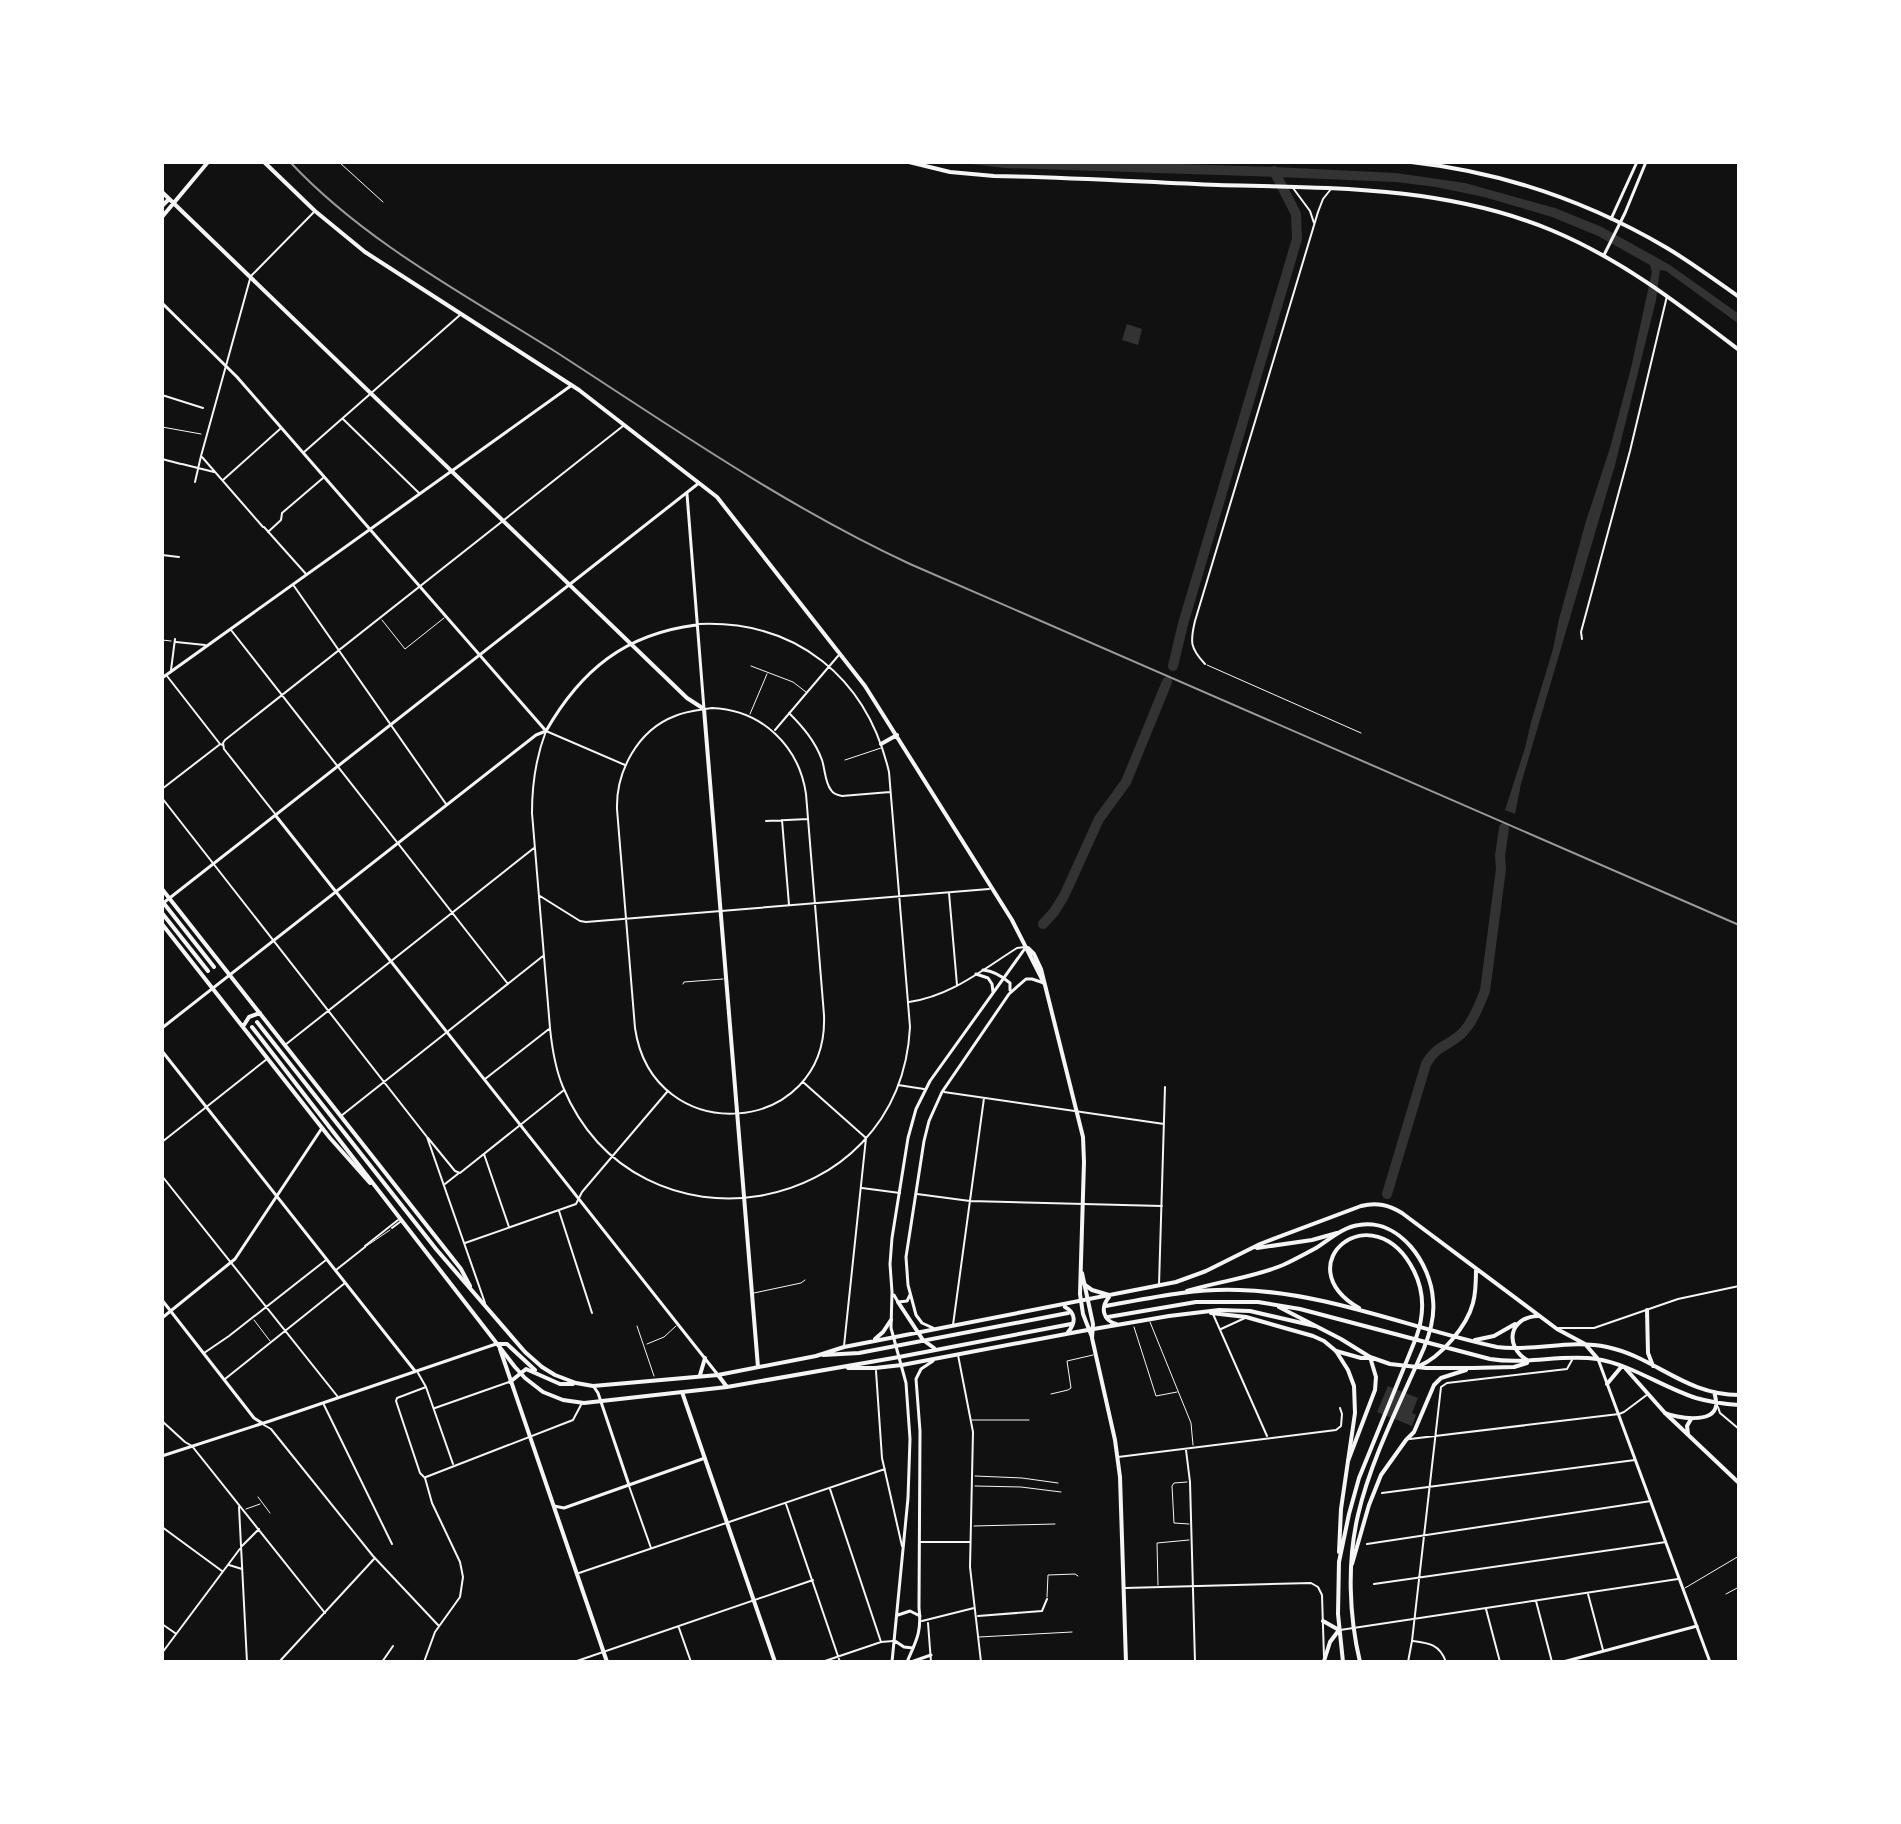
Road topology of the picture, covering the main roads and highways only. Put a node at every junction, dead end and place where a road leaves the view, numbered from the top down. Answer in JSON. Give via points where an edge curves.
{"nodes":[{"id":1,"x":208,"y":162,"type":"edge"},
{"id":2,"x":264,"y":162,"type":"edge"},
{"id":3,"x":909,"y":162,"type":"edge"},
{"id":4,"x":1411,"y":162,"type":"edge"},
{"id":5,"x":1637,"y":162,"type":"edge"},
{"id":6,"x":1646,"y":162,"type":"edge"},
{"id":7,"x":162,"y":192,"type":"edge"},
{"id":8,"x":169,"y":199,"type":"junction"},
{"id":9,"x":174,"y":204,"type":"junction"},
{"id":10,"x":162,"y":206,"type":"edge"},
{"id":11,"x":162,"y":217,"type":"edge"},
{"id":12,"x":1611,"y":219,"type":"junction"},
{"id":13,"x":1620,"y":223,"type":"junction"},
{"id":14,"x":1604,"y":255,"type":"junction"},
{"id":15,"x":1739,"y":297,"type":"edge"},
{"id":16,"x":162,"y":303,"type":"edge"},
{"id":17,"x":1739,"y":350,"type":"edge"},
{"id":18,"x":572,"y":385,"type":"junction"},
{"id":19,"x":452,"y":471,"type":"junction"},
{"id":20,"x":699,"y":483,"type":"junction"},
{"id":21,"x":687,"y":492,"type":"junction"},
{"id":22,"x":370,"y":530,"type":"junction"},
{"id":23,"x":570,"y":585,"type":"junction"},
{"id":24,"x":697,"y":625,"type":"junction"},
{"id":25,"x":631,"y":643,"type":"junction"},
{"id":26,"x":480,"y":655,"type":"junction"},
{"id":27,"x":164,"y":677,"type":"edge"},
{"id":28,"x":704,"y":709,"type":"junction"},
{"id":29,"x":546,"y":731,"type":"junction"},
{"id":30,"x":897,"y":735,"type":"junction"},
{"id":31,"x":882,"y":746,"type":"road end"},
{"id":32,"x":276,"y":815,"type":"junction"},
{"id":33,"x":162,"y":889,"type":"edge"},
{"id":34,"x":337,"y":891,"type":"junction"},
{"id":35,"x":165,"y":901,"type":"edge"},
{"id":36,"x":162,"y":913,"type":"edge"},
{"id":37,"x":162,"y":924,"type":"edge"},
{"id":38,"x":1026,"y":947,"type":"junction"},
{"id":39,"x":214,"y":967,"type":"dead end"},
{"id":40,"x":983,"y":970,"type":"road end"},
{"id":41,"x":208,"y":971,"type":"dead end"},
{"id":42,"x":976,"y":974,"type":"road end"},
{"id":43,"x":230,"y":975,"type":"junction"},
{"id":44,"x":1003,"y":978,"type":"junction"},
{"id":45,"x":1044,"y":983,"type":"junction"},
{"id":46,"x":213,"y":988,"type":"junction"},
{"id":47,"x":993,"y":992,"type":"junction"},
{"id":48,"x":1009,"y":994,"type":"junction"},
{"id":49,"x":260,"y":1013,"type":"junction"},
{"id":50,"x":257,"y":1022,"type":"dead end"},
{"id":51,"x":243,"y":1027,"type":"junction"},
{"id":52,"x":252,"y":1027,"type":"dead end"},
{"id":53,"x":162,"y":1028,"type":"edge"},
{"id":54,"x":162,"y":1051,"type":"edge"},
{"id":55,"x":322,"y":1128,"type":"junction"},
{"id":56,"x":377,"y":1190,"type":"junction"},
{"id":57,"x":277,"y":1197,"type":"junction"},
{"id":58,"x":1337,"y":1233,"type":"junction"},
{"id":59,"x":1245,"y":1252,"type":"junction"},
{"id":60,"x":1477,"y":1268,"type":"junction"},
{"id":61,"x":1081,"y":1271,"type":"junction"},
{"id":62,"x":1085,"y":1285,"type":"junction"},
{"id":63,"x":473,"y":1292,"type":"junction"},
{"id":64,"x":892,"y":1292,"type":"junction"},
{"id":65,"x":1181,"y":1293,"type":"junction"},
{"id":66,"x":910,"y":1295,"type":"junction"},
{"id":67,"x":1111,"y":1296,"type":"junction"},
{"id":68,"x":162,"y":1300,"type":"edge"},
{"id":69,"x":1089,"y":1300,"type":"junction"},
{"id":70,"x":898,"y":1302,"type":"junction"},
{"id":71,"x":1081,"y":1302,"type":"junction"},
{"id":72,"x":1273,"y":1304,"type":"junction"},
{"id":73,"x":1062,"y":1305,"type":"junction"},
{"id":74,"x":1106,"y":1306,"type":"dead end"},
{"id":75,"x":1647,"y":1310,"type":"road end"},
{"id":76,"x":171,"y":1311,"type":"junction"},
{"id":77,"x":1205,"y":1312,"type":"junction"},
{"id":78,"x":1068,"y":1313,"type":"dead end"},
{"id":79,"x":1367,"y":1313,"type":"junction"},
{"id":80,"x":1539,"y":1316,"type":"junction"},
{"id":81,"x":1108,"y":1317,"type":"dead end"},
{"id":82,"x":162,"y":1318,"type":"edge"},
{"id":83,"x":891,"y":1320,"type":"junction"},
{"id":84,"x":1517,"y":1323,"type":"junction"},
{"id":85,"x":1071,"y":1324,"type":"dead end"},
{"id":86,"x":1117,"y":1325,"type":"junction"},
{"id":87,"x":1315,"y":1326,"type":"junction"},
{"id":88,"x":937,"y":1329,"type":"junction"},
{"id":89,"x":1090,"y":1329,"type":"junction"},
{"id":90,"x":917,"y":1333,"type":"junction"},
{"id":91,"x":1066,"y":1333,"type":"junction"},
{"id":92,"x":1454,"y":1336,"type":"junction"},
{"id":93,"x":893,"y":1338,"type":"junction"},
{"id":94,"x":923,"y":1340,"type":"junction"},
{"id":95,"x":1470,"y":1340,"type":"junction"},
{"id":96,"x":871,"y":1342,"type":"junction"},
{"id":97,"x":1585,"y":1344,"type":"junction"},
{"id":98,"x":498,"y":1345,"type":"junction"},
{"id":99,"x":896,"y":1345,"type":"junction"},
{"id":100,"x":1445,"y":1347,"type":"junction"},
{"id":101,"x":1514,"y":1348,"type":"junction"},
{"id":102,"x":936,"y":1349,"type":"junction"},
{"id":103,"x":1336,"y":1351,"type":"junction"},
{"id":104,"x":816,"y":1356,"type":"junction"},
{"id":105,"x":899,"y":1357,"type":"junction"},
{"id":106,"x":942,"y":1357,"type":"junction"},
{"id":107,"x":1370,"y":1357,"type":"junction"},
{"id":108,"x":705,"y":1358,"type":"junction"},
{"id":109,"x":1598,"y":1359,"type":"junction"},
{"id":110,"x":1530,"y":1361,"type":"junction"},
{"id":111,"x":902,"y":1365,"type":"junction"},
{"id":112,"x":1623,"y":1366,"type":"junction"},
{"id":113,"x":758,"y":1367,"type":"junction"},
{"id":114,"x":836,"y":1367,"type":"junction"},
{"id":115,"x":1417,"y":1367,"type":"junction"},
{"id":116,"x":1653,"y":1367,"type":"junction"},
{"id":117,"x":1472,"y":1368,"type":"junction"},
{"id":118,"x":416,"y":1372,"type":"junction"},
{"id":119,"x":519,"y":1373,"type":"junction"},
{"id":120,"x":540,"y":1375,"type":"junction"},
{"id":121,"x":718,"y":1375,"type":"junction"},
{"id":122,"x":699,"y":1376,"type":"junction"},
{"id":123,"x":675,"y":1378,"type":"junction"},
{"id":124,"x":510,"y":1382,"type":"junction"},
{"id":125,"x":753,"y":1382,"type":"junction"},
{"id":126,"x":576,"y":1383,"type":"junction"},
{"id":127,"x":1607,"y":1384,"type":"junction"},
{"id":128,"x":593,"y":1386,"type":"junction"},
{"id":129,"x":727,"y":1387,"type":"junction"},
{"id":130,"x":682,"y":1392,"type":"junction"},
{"id":131,"x":1714,"y":1392,"type":"junction"},
{"id":132,"x":1739,"y":1395,"type":"edge"},
{"id":133,"x":600,"y":1401,"type":"junction"},
{"id":134,"x":1716,"y":1403,"type":"junction"},
{"id":135,"x":1739,"y":1405,"type":"edge"},
{"id":136,"x":1665,"y":1413,"type":"junction"},
{"id":137,"x":1691,"y":1419,"type":"junction"},
{"id":138,"x":262,"y":1423,"type":"junction"},
{"id":139,"x":1689,"y":1436,"type":"junction"},
{"id":140,"x":162,"y":1456,"type":"edge"},
{"id":141,"x":705,"y":1458,"type":"junction"},
{"id":142,"x":1348,"y":1461,"type":"junction"},
{"id":143,"x":1739,"y":1483,"type":"edge"},
{"id":144,"x":629,"y":1485,"type":"junction"},
{"id":145,"x":552,"y":1506,"type":"junction"},
{"id":146,"x":564,"y":1508,"type":"junction"},
{"id":147,"x":558,"y":1521,"type":"junction"},
{"id":148,"x":1339,"y":1562,"type":"junction"},
{"id":149,"x":1352,"y":1564,"type":"junction"},
{"id":150,"x":897,"y":1616,"type":"junction"},
{"id":151,"x":921,"y":1619,"type":"junction"},
{"id":152,"x":1323,"y":1621,"type":"road end"},
{"id":153,"x":1697,"y":1626,"type":"junction"},
{"id":154,"x":1339,"y":1630,"type":"junction"},
{"id":155,"x":895,"y":1641,"type":"junction"},
{"id":156,"x":914,"y":1648,"type":"junction"},
{"id":157,"x":931,"y":1655,"type":"road end"},
{"id":158,"x":607,"y":1662,"type":"edge"},
{"id":159,"x":775,"y":1662,"type":"edge"},
{"id":160,"x":892,"y":1662,"type":"edge"},
{"id":161,"x":909,"y":1662,"type":"edge"},
{"id":162,"x":1126,"y":1662,"type":"edge"},
{"id":163,"x":1324,"y":1662,"type":"edge"},
{"id":164,"x":1343,"y":1662,"type":"edge"},
{"id":165,"x":1360,"y":1662,"type":"edge"},
{"id":166,"x":1563,"y":1662,"type":"edge"},
{"id":167,"x":1710,"y":1662,"type":"edge"}],
"edges":[{"from":1,"to":9,"type":"main road"},
{"from":2,"to":18,"type":"main road","via":[[365,252]]},
{"from":3,"to":14,"type":"main road","via":[[994,176],[1397,192],[1460,201],[1512,216]]},
{"from":4,"to":12,"type":"main road","via":[[1507,181]]},
{"from":5,"to":12,"type":"main road"},
{"from":6,"to":13,"type":"main road"},
{"from":7,"to":8,"type":"main road"},
{"from":8,"to":9,"type":"main road"},
{"from":8,"to":10,"type":"main road"},
{"from":9,"to":11,"type":"main road"},
{"from":9,"to":19,"type":"main road"},
{"from":12,"to":13,"type":"main road"},
{"from":13,"to":14,"type":"main road"},
{"from":13,"to":15,"type":"main road"},
{"from":14,"to":17,"type":"main road","via":[[1665,293]]},
{"from":16,"to":22,"type":"main road","via":[[226,366]]},
{"from":18,"to":19,"type":"main road"},
{"from":18,"to":20,"type":"main road"},
{"from":19,"to":22,"type":"main road"},
{"from":19,"to":23,"type":"main road"},
{"from":20,"to":21,"type":"main road"},
{"from":20,"to":30,"type":"main road","via":[[717,497],[840,653]]},
{"from":21,"to":23,"type":"main road"},
{"from":21,"to":24,"type":"main road"},
{"from":22,"to":26,"type":"main road"},
{"from":22,"to":27,"type":"main road"},
{"from":23,"to":25,"type":"main road"},
{"from":23,"to":26,"type":"main road"},
{"from":24,"to":25,"type":"main road"},
{"from":24,"to":28,"type":"main road"},
{"from":25,"to":28,"type":"main road"},
{"from":25,"to":29,"type":"main road","via":[[585,676]]},
{"from":26,"to":29,"type":"main road"},
{"from":26,"to":32,"type":"main road"},
{"from":28,"to":113,"type":"main road"},
{"from":29,"to":34,"type":"main road"},
{"from":30,"to":31,"type":"main road"},
{"from":30,"to":38,"type":"main road"},
{"from":32,"to":34,"type":"main road"},
{"from":32,"to":35,"type":"main road"},
{"from":33,"to":35,"type":"main road"},
{"from":34,"to":43,"type":"main road"},
{"from":34,"to":108,"type":"main road"},
{"from":35,"to":39,"type":"main road"},
{"from":35,"to":43,"type":"main road"},
{"from":36,"to":41,"type":"main road"},
{"from":37,"to":46,"type":"main road"},
{"from":38,"to":44,"type":"main road"},
{"from":38,"to":45,"type":"main road"},
{"from":40,"to":44,"type":"main road"},
{"from":42,"to":47,"type":"main road","via":[[990,980]]},
{"from":43,"to":46,"type":"main road"},
{"from":43,"to":49,"type":"main road"},
{"from":44,"to":47,"type":"main road"},
{"from":44,"to":48,"type":"main road","via":[[1010,983]]},
{"from":45,"to":48,"type":"main road","via":[[1026,979]]},
{"from":45,"to":61,"type":"main road","via":[[1084,1144]]},
{"from":46,"to":51,"type":"main road"},
{"from":46,"to":53,"type":"main road"},
{"from":47,"to":64,"type":"main road","via":[[926,1089],[911,1126],[891,1254]]},
{"from":48,"to":66,"type":"main road","via":[[942,1092],[926,1130],[906,1252]]},
{"from":49,"to":51,"type":"main road"},
{"from":49,"to":63,"type":"main road","via":[[461,1269]]},
{"from":50,"to":63,"type":"main road"},
{"from":51,"to":55,"type":"main road"},
{"from":52,"to":56,"type":"main road"},
{"from":54,"to":57,"type":"main road"},
{"from":55,"to":56,"type":"main road"},
{"from":55,"to":57,"type":"main road"},
{"from":56,"to":98,"type":"main road"},
{"from":57,"to":76,"type":"main road","via":[[236,1258]]},
{"from":57,"to":118,"type":"main road"},
{"from":58,"to":59,"type":"main road"},
{"from":58,"to":65,"type":"main road","via":[[1274,1268]]},
{"from":58,"to":149,"type":"main road","via":[[1374,1224],[1400,1236],[1420,1260],[1433,1292],[1429,1335],[1367,1482]]},
{"from":59,"to":60,"type":"main road","via":[[1361,1206],[1384,1204]]},
{"from":59,"to":67,"type":"main road","via":[[1191,1277]]},
{"from":60,"to":80,"type":"main road"},
{"from":60,"to":92,"type":"main road","via":[[1471,1309]]},
{"from":61,"to":62,"type":"main road"},
{"from":61,"to":71,"type":"main road"},
{"from":62,"to":67,"type":"main road"},
{"from":62,"to":69,"type":"main road"},
{"from":63,"to":126,"type":"main road","via":[[536,1362]]},
{"from":64,"to":70,"type":"main road"},
{"from":64,"to":83,"type":"main road"},
{"from":65,"to":74,"type":"main road"},
{"from":65,"to":79,"type":"main road","via":[[1261,1291]]},
{"from":66,"to":70,"type":"main road"},
{"from":66,"to":88,"type":"main road","via":[[918,1318]]},
{"from":67,"to":69,"type":"main road"},
{"from":67,"to":86,"type":"main road","via":[[1104,1313]]},
{"from":68,"to":76,"type":"main road"},
{"from":69,"to":71,"type":"main road"},
{"from":69,"to":89,"type":"main road"},
{"from":70,"to":90,"type":"main road"},
{"from":71,"to":73,"type":"main road"},
{"from":71,"to":89,"type":"main road"},
{"from":72,"to":81,"type":"main road","via":[[1196,1302]]},
{"from":72,"to":87,"type":"main road"},
{"from":72,"to":100,"type":"main road"},
{"from":73,"to":88,"type":"main road"},
{"from":73,"to":91,"type":"main road","via":[[1075,1319]]},
{"from":75,"to":116,"type":"main road"},
{"from":76,"to":82,"type":"main road"},
{"from":76,"to":138,"type":"main road"},
{"from":77,"to":86,"type":"main road"},
{"from":77,"to":87,"type":"main road","via":[[1250,1311]]},
{"from":77,"to":103,"type":"main road","via":[[1246,1317],[1313,1336]]},
{"from":78,"to":94,"type":"main road"},
{"from":79,"to":92,"type":"main road"},
{"from":79,"to":148,"type":"main road","via":[[1343,1299],[1329,1267],[1340,1245],[1361,1235],[1384,1238],[1404,1255],[1420,1287],[1422,1316],[1353,1498]]},
{"from":80,"to":84,"type":"main road"},
{"from":80,"to":97,"type":"main road"},
{"from":83,"to":93,"type":"main road"},
{"from":83,"to":96,"type":"main road"},
{"from":84,"to":95,"type":"main road"},
{"from":84,"to":101,"type":"main road"},
{"from":85,"to":102,"type":"main road"},
{"from":86,"to":89,"type":"main road"},
{"from":87,"to":107,"type":"main road"},
{"from":88,"to":90,"type":"main road"},
{"from":89,"to":91,"type":"main road"},
{"from":89,"to":162,"type":"main road","via":[[1121,1491]]},
{"from":90,"to":93,"type":"main road"},
{"from":90,"to":94,"type":"main road"},
{"from":91,"to":106,"type":"main road"},
{"from":92,"to":95,"type":"main road"},
{"from":92,"to":100,"type":"main road"},
{"from":93,"to":96,"type":"main road"},
{"from":93,"to":99,"type":"main road"},
{"from":94,"to":99,"type":"main road"},
{"from":94,"to":102,"type":"main road"},
{"from":95,"to":101,"type":"main road"},
{"from":96,"to":104,"type":"main road"},
{"from":97,"to":101,"type":"main road"},
{"from":97,"to":109,"type":"main road"},
{"from":97,"to":116,"type":"main road","via":[[1615,1349]]},
{"from":98,"to":118,"type":"main road"},
{"from":98,"to":119,"type":"main road"},
{"from":98,"to":120,"type":"main road","via":[[507,1344]]},
{"from":98,"to":124,"type":"main road"},
{"from":99,"to":104,"type":"main road"},
{"from":99,"to":105,"type":"main road"},
{"from":100,"to":110,"type":"main road","via":[[1490,1359]]},
{"from":100,"to":115,"type":"main road"},
{"from":101,"to":110,"type":"main road"},
{"from":102,"to":105,"type":"main road"},
{"from":103,"to":107,"type":"main road"},
{"from":103,"to":142,"type":"main road","via":[[1355,1393]]},
{"from":104,"to":113,"type":"main road"},
{"from":105,"to":111,"type":"main road"},
{"from":105,"to":114,"type":"main road"},
{"from":106,"to":111,"type":"main road"},
{"from":106,"to":151,"type":"main road","via":[[924,1366],[916,1379]]},
{"from":107,"to":115,"type":"main road"},
{"from":107,"to":142,"type":"main road","via":[[1375,1390]]},
{"from":108,"to":121,"type":"main road"},
{"from":108,"to":122,"type":"main road"},
{"from":109,"to":110,"type":"main road"},
{"from":109,"to":112,"type":"main road"},
{"from":109,"to":127,"type":"main road"},
{"from":110,"to":117,"type":"main road","via":[[1514,1367]]},
{"from":111,"to":114,"type":"main road"},
{"from":111,"to":150,"type":"main road","via":[[910,1439]]},
{"from":112,"to":127,"type":"main road"},
{"from":112,"to":134,"type":"main road"},
{"from":112,"to":136,"type":"main road"},
{"from":113,"to":121,"type":"main road"},
{"from":113,"to":125,"type":"main road"},
{"from":114,"to":125,"type":"main road"},
{"from":115,"to":117,"type":"main road"},
{"from":116,"to":131,"type":"main road"},
{"from":117,"to":149,"type":"main road","via":[[1435,1382],[1417,1427],[1381,1475]]},
{"from":118,"to":138,"type":"main road"},
{"from":119,"to":120,"type":"main road","via":[[526,1369]]},
{"from":119,"to":124,"type":"main road"},
{"from":119,"to":133,"type":"main road","via":[[549,1395],[582,1403]]},
{"from":120,"to":126,"type":"main road","via":[[560,1384]]},
{"from":121,"to":122,"type":"main road"},
{"from":121,"to":129,"type":"main road"},
{"from":122,"to":123,"type":"main road"},
{"from":123,"to":128,"type":"main road"},
{"from":123,"to":130,"type":"main road"},
{"from":124,"to":145,"type":"main road"},
{"from":125,"to":129,"type":"main road"},
{"from":126,"to":128,"type":"main road"},
{"from":127,"to":153,"type":"main road"},
{"from":128,"to":133,"type":"main road"},
{"from":129,"to":130,"type":"main road"},
{"from":130,"to":133,"type":"main road"},
{"from":130,"to":141,"type":"main road"},
{"from":131,"to":132,"type":"main road"},
{"from":131,"to":134,"type":"main road"},
{"from":133,"to":144,"type":"main road"},
{"from":134,"to":135,"type":"main road"},
{"from":134,"to":137,"type":"main road","via":[[1713,1412]]},
{"from":136,"to":137,"type":"main road"},
{"from":136,"to":139,"type":"main road"},
{"from":137,"to":139,"type":"main road"},
{"from":138,"to":140,"type":"main road"},
{"from":139,"to":143,"type":"main road"},
{"from":141,"to":144,"type":"main road"},
{"from":141,"to":159,"type":"main road"},
{"from":142,"to":148,"type":"main road"},
{"from":144,"to":146,"type":"main road"},
{"from":145,"to":146,"type":"main road"},
{"from":145,"to":147,"type":"main road"},
{"from":146,"to":147,"type":"main road"},
{"from":147,"to":158,"type":"main road"},
{"from":148,"to":154,"type":"main road"},
{"from":149,"to":165,"type":"main road"},
{"from":150,"to":151,"type":"main road","via":[[910,1611]]},
{"from":150,"to":155,"type":"main road"},
{"from":151,"to":156,"type":"main road"},
{"from":152,"to":154,"type":"main road"},
{"from":153,"to":166,"type":"main road"},
{"from":153,"to":167,"type":"main road"},
{"from":154,"to":163,"type":"main road"},
{"from":154,"to":164,"type":"main road"},
{"from":155,"to":156,"type":"main road"},
{"from":155,"to":160,"type":"main road"},
{"from":156,"to":161,"type":"main road"},
{"from":157,"to":161,"type":"main road"}]}
